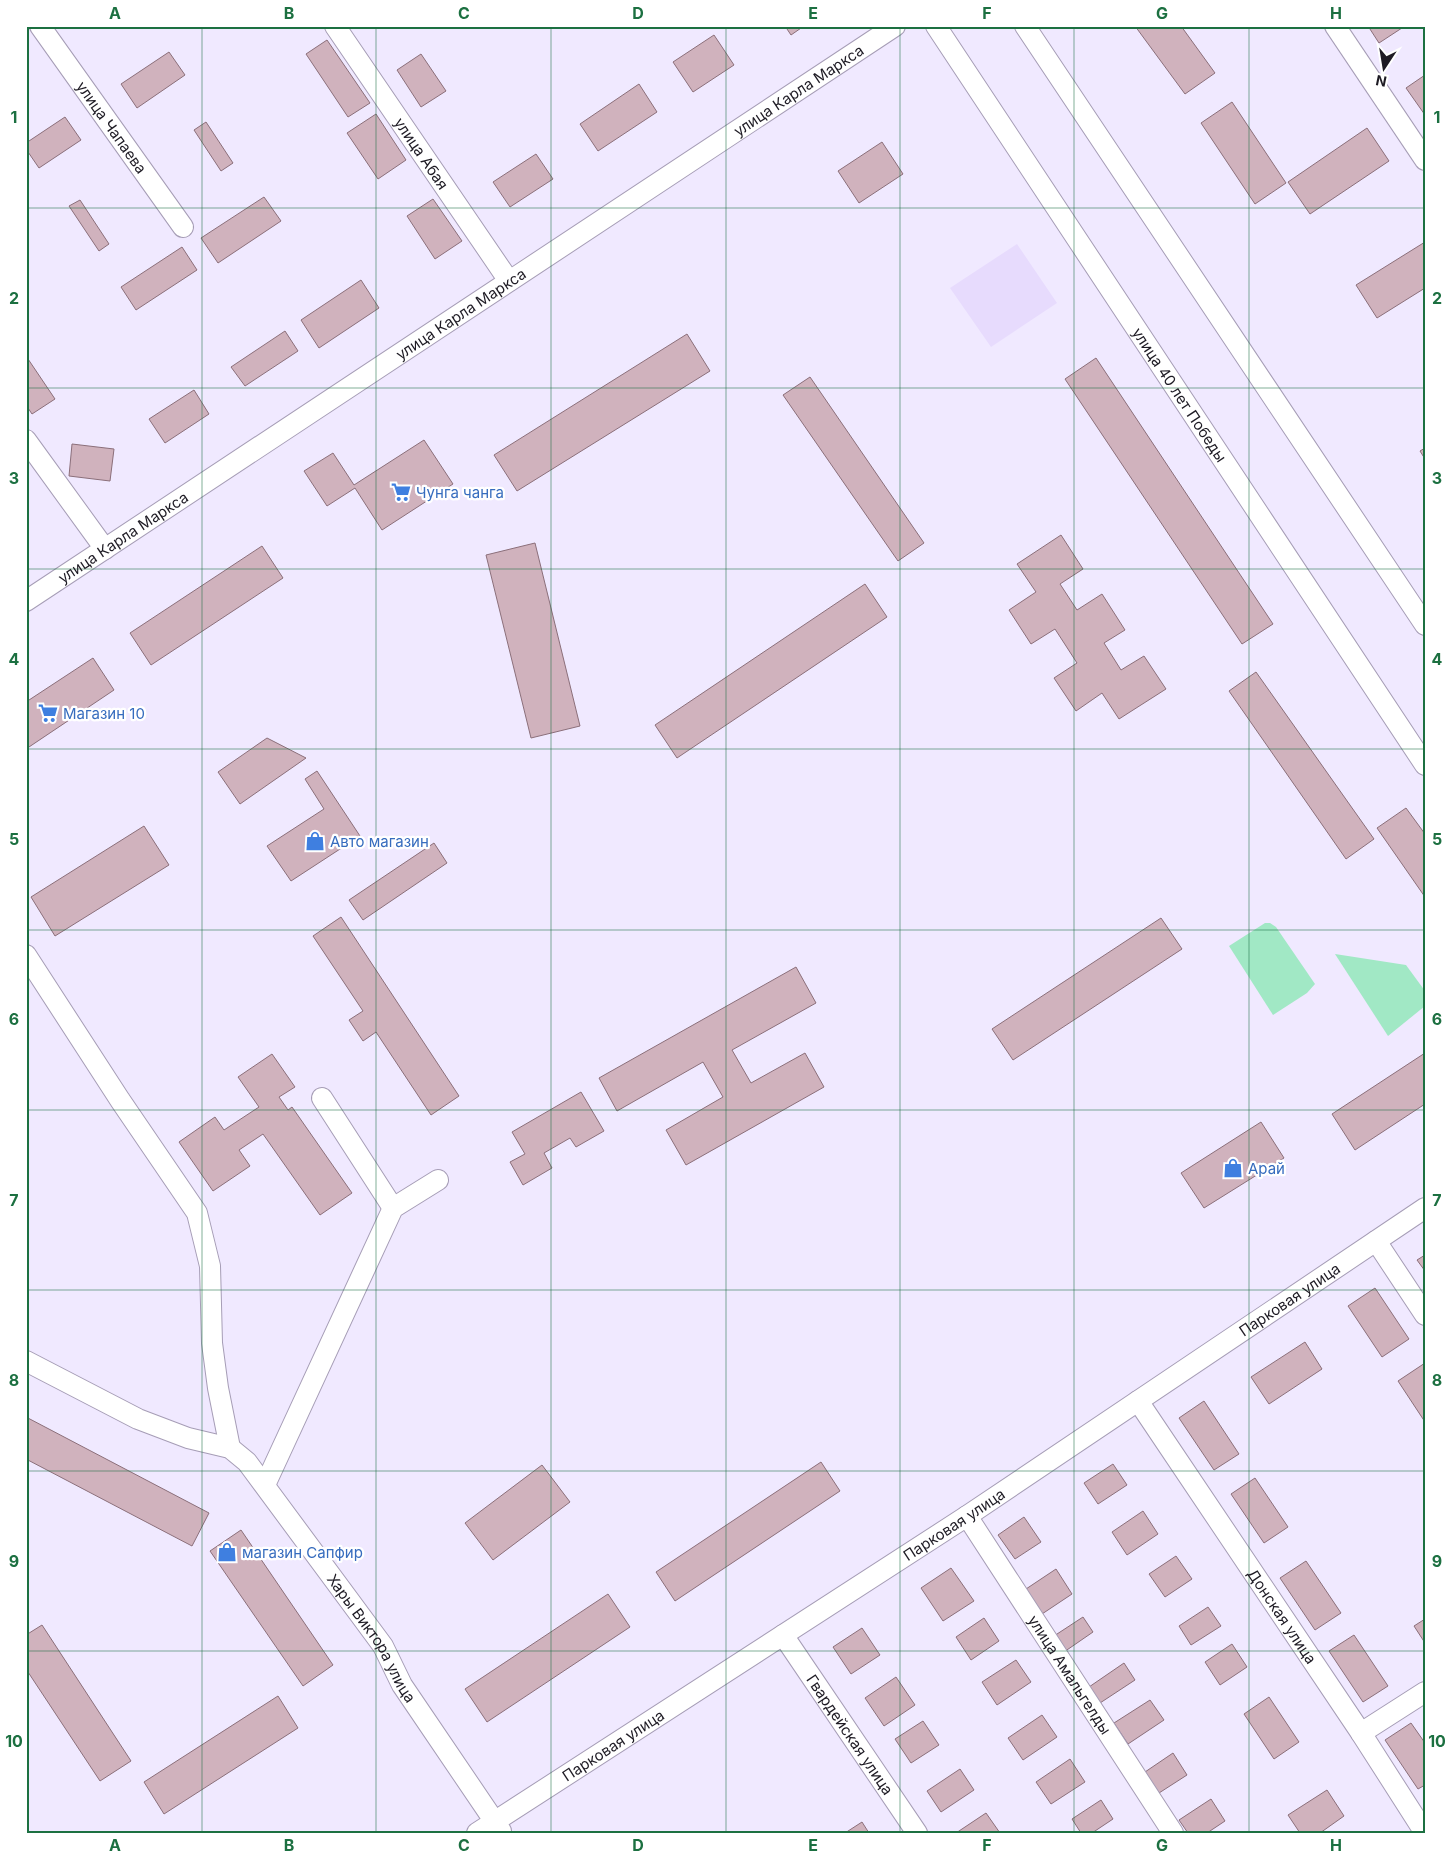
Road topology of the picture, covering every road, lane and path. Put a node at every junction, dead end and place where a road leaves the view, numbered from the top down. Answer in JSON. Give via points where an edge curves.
{"nodes":[{"id":1,"x":40,"y":26,"type":"edge"},
{"id":2,"x":335,"y":26,"type":"edge"},
{"id":3,"x":895,"y":26,"type":"edge"},
{"id":4,"x":936,"y":26,"type":"edge"},
{"id":5,"x":1025,"y":26,"type":"edge"},
{"id":6,"x":1334,"y":26,"type":"edge"},
{"id":7,"x":1425,"y":160,"type":"edge"},
{"id":8,"x":182,"y":227,"type":"dead end"},
{"id":9,"x":508,"y":281,"type":"junction"},
{"id":10,"x":26,"y":440,"type":"edge"},
{"id":11,"x":105,"y":549,"type":"junction"},
{"id":12,"x":26,"y":601,"type":"edge"},
{"id":13,"x":1425,"y":625,"type":"edge"},
{"id":14,"x":1425,"y":764,"type":"edge"},
{"id":15,"x":26,"y":955,"type":"edge"},
{"id":16,"x":322,"y":1098,"type":"dead end"},
{"id":17,"x":438,"y":1180,"type":"dead end"},
{"id":18,"x":393,"y":1208,"type":"junction"},
{"id":19,"x":1425,"y":1208,"type":"edge"},
{"id":20,"x":1376,"y":1241,"type":"junction"},
{"id":21,"x":1425,"y":1315,"type":"edge"},
{"id":22,"x":26,"y":1361,"type":"edge"},
{"id":23,"x":1138,"y":1401,"type":"junction"},
{"id":24,"x":230,"y":1448,"type":"junction"},
{"id":25,"x":265,"y":1485,"type":"junction"},
{"id":26,"x":967,"y":1516,"type":"junction"},
{"id":27,"x":784,"y":1635,"type":"junction"},
{"id":28,"x":1425,"y":1692,"type":"edge"},
{"id":29,"x":1360,"y":1733,"type":"junction"},
{"id":30,"x":499,"y":1827,"type":"edge"},
{"id":31,"x":478,"y":1833,"type":"edge"},
{"id":32,"x":917,"y":1833,"type":"edge"},
{"id":33,"x":1173,"y":1833,"type":"edge"},
{"id":34,"x":1425,"y":1833,"type":"edge"}],
"edges":[{"from":1,"to":8,"type":"street","name":"улица Чапаева"},
{"from":2,"to":9,"type":"street","name":"улица Абая"},
{"from":3,"to":9,"type":"street","name":"улица Карла Маркса"},
{"from":4,"to":14,"type":"street","name":"улица 40 лет Победы"},
{"from":5,"to":13,"type":"street"},
{"from":6,"to":7,"type":"street"},
{"from":9,"to":11,"type":"street","name":"улица Карла Маркса"},
{"from":10,"to":11,"type":"street"},
{"from":11,"to":12,"type":"street","name":"улица Карла Маркса"},
{"from":15,"to":24,"type":"street","via":[[197,1213],[210,1266],[212,1342]]},
{"from":16,"to":18,"type":"street"},
{"from":17,"to":18,"type":"street"},
{"from":18,"to":25,"type":"street"},
{"from":19,"to":20,"type":"street","name":"Парковая улица"},
{"from":20,"to":21,"type":"street"},
{"from":20,"to":23,"type":"street","name":"Парковая улица"},
{"from":22,"to":24,"type":"street","name":"Хары Виктора улица","via":[[138,1419],[188,1438]]},
{"from":23,"to":26,"type":"street","name":"Парковая улица"},
{"from":23,"to":29,"type":"street","name":"Донская улица"},
{"from":24,"to":25,"type":"street","name":"Хары Виктора улица","via":[[248,1462]]},
{"from":25,"to":30,"type":"street","name":"Хары Виктора улица","via":[[383,1646],[402,1685]]},
{"from":26,"to":27,"type":"street","name":"Парковая улица"},
{"from":26,"to":33,"type":"street","name":"улица Амальгелды"},
{"from":27,"to":30,"type":"street","name":"Парковая улица"},
{"from":27,"to":32,"type":"street","name":"Гвардейская улица"},
{"from":28,"to":29,"type":"street"},
{"from":29,"to":34,"type":"street","name":"Донская улица"},
{"from":30,"to":31,"type":"street","name":"Парковая улица"}]}
